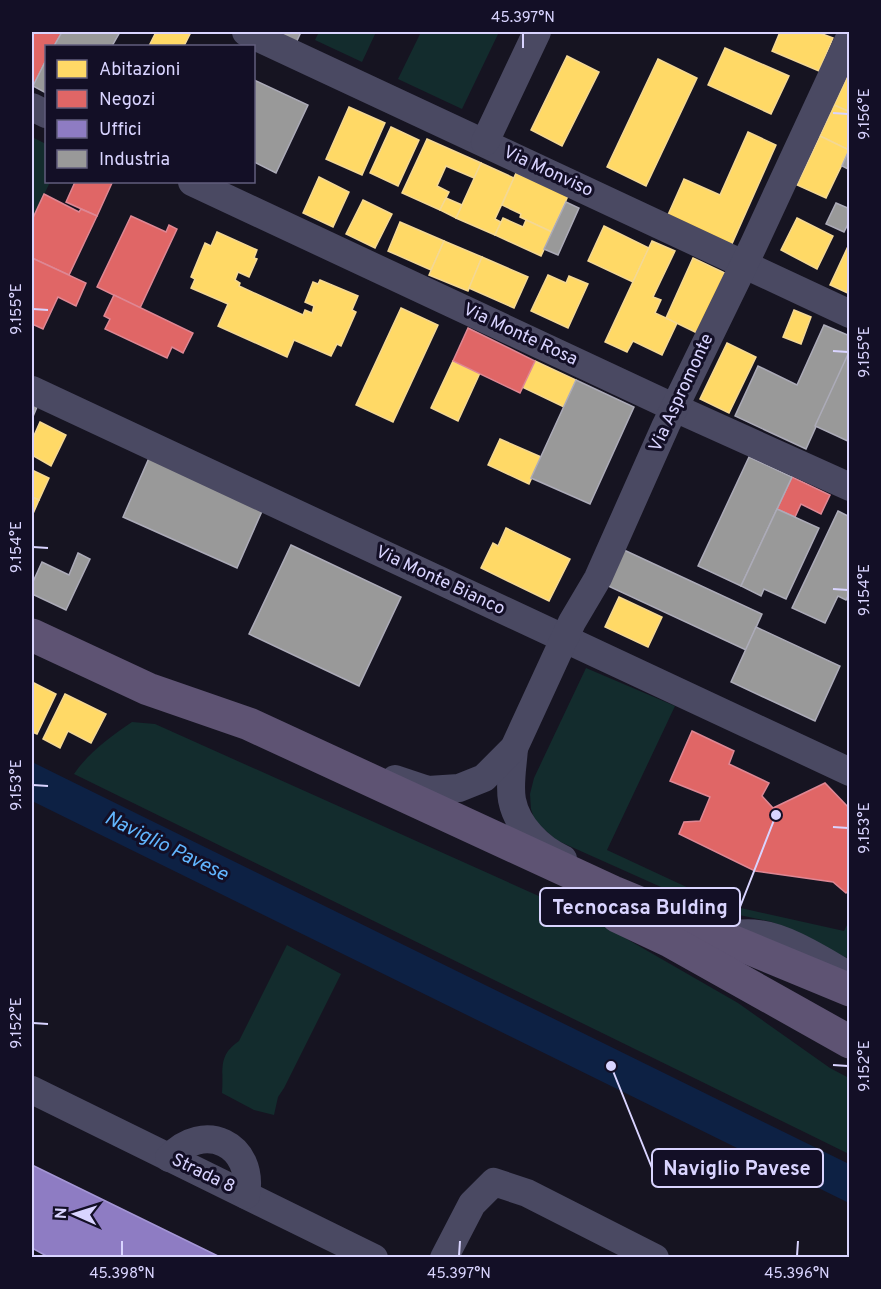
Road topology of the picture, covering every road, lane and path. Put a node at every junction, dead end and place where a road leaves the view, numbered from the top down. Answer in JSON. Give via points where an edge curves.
{"nodes":[{"id":1,"x":246,"y":32,"type":"edge"},
{"id":2,"x":537,"y":32,"type":"edge"},
{"id":3,"x":849,"y":37,"type":"edge"},
{"id":4,"x":485,"y":142,"type":"junction"},
{"id":5,"x":194,"y":183,"type":"edge"},
{"id":6,"x":744,"y":265,"type":"junction"},
{"id":7,"x":849,"y":314,"type":"edge"},
{"id":8,"x":32,"y":390,"type":"edge"},
{"id":9,"x":675,"y":408,"type":"junction"},
{"id":10,"x":849,"y":487,"type":"edge"},
{"id":11,"x":32,"y":635,"type":"edge"},
{"id":12,"x":565,"y":640,"type":"junction"},
{"id":13,"x":148,"y":689,"type":"junction"},
{"id":14,"x":514,"y":748,"type":"junction"},
{"id":15,"x":309,"y":751,"type":"junction"},
{"id":16,"x":849,"y":772,"type":"edge"},
{"id":17,"x":655,"y":909,"type":"junction"},
{"id":18,"x":721,"y":936,"type":"junction"},
{"id":19,"x":849,"y":976,"type":"edge"},
{"id":20,"x":849,"y":990,"type":"edge"},
{"id":21,"x":849,"y":1042,"type":"edge"},
{"id":22,"x":32,"y":1090,"type":"edge"},
{"id":23,"x":169,"y":1158,"type":"junction"},
{"id":24,"x":246,"y":1195,"type":"junction"},
{"id":25,"x":374,"y":1257,"type":"edge"},
{"id":26,"x":444,"y":1257,"type":"edge"},
{"id":27,"x":655,"y":1257,"type":"edge"}],
"edges":[{"from":1,"to":4,"type":"street","name":"Via Monviso"},
{"from":2,"to":4,"type":"street"},
{"from":3,"to":6,"type":"street","name":"Via Aspromonte"},
{"from":4,"to":6,"type":"street","name":"Via Monviso"},
{"from":5,"to":9,"type":"street","name":"Via Monte Rosa"},
{"from":6,"to":7,"type":"street","name":"Via Monviso"},
{"from":6,"to":9,"type":"street","name":"Via Aspromonte"},
{"from":8,"to":12,"type":"street","name":"Via Monte Bianco"},
{"from":9,"to":10,"type":"street","name":"Via Monte Rosa"},
{"from":9,"to":12,"type":"street","name":"Via Aspromonte","via":[[598,578]]},
{"from":11,"to":13,"type":"main road"},
{"from":12,"to":14,"type":"street","name":"Via Aspromonte"},
{"from":12,"to":16,"type":"street","name":"Via Monte Bianco"},
{"from":13,"to":15,"type":"main road","via":[[249,724]]},
{"from":13,"to":21,"type":"main road","via":[[219,732],[670,941]]},
{"from":14,"to":15,"type":"street","via":[[484,778],[459,788],[428,790]]},
{"from":14,"to":17,"type":"street","via":[[512,802],[536,842],[557,856],[625,887]]},
{"from":15,"to":17,"type":"main road"},
{"from":17,"to":18,"type":"main road"},
{"from":18,"to":19,"type":"street","via":[[768,936],[810,953]]},
{"from":18,"to":20,"type":"main road"},
{"from":22,"to":23,"type":"street","name":"Strada 8"},
{"from":23,"to":24,"type":"street","name":"Strada 8"},
{"from":23,"to":24,"type":"street","via":[[190,1141],[204,1138],[227,1144],[237,1152],[248,1172]]},
{"from":24,"to":25,"type":"street","name":"Strada 8"},
{"from":26,"to":27,"type":"street","via":[[472,1204],[494,1182],[528,1192]]}]}
